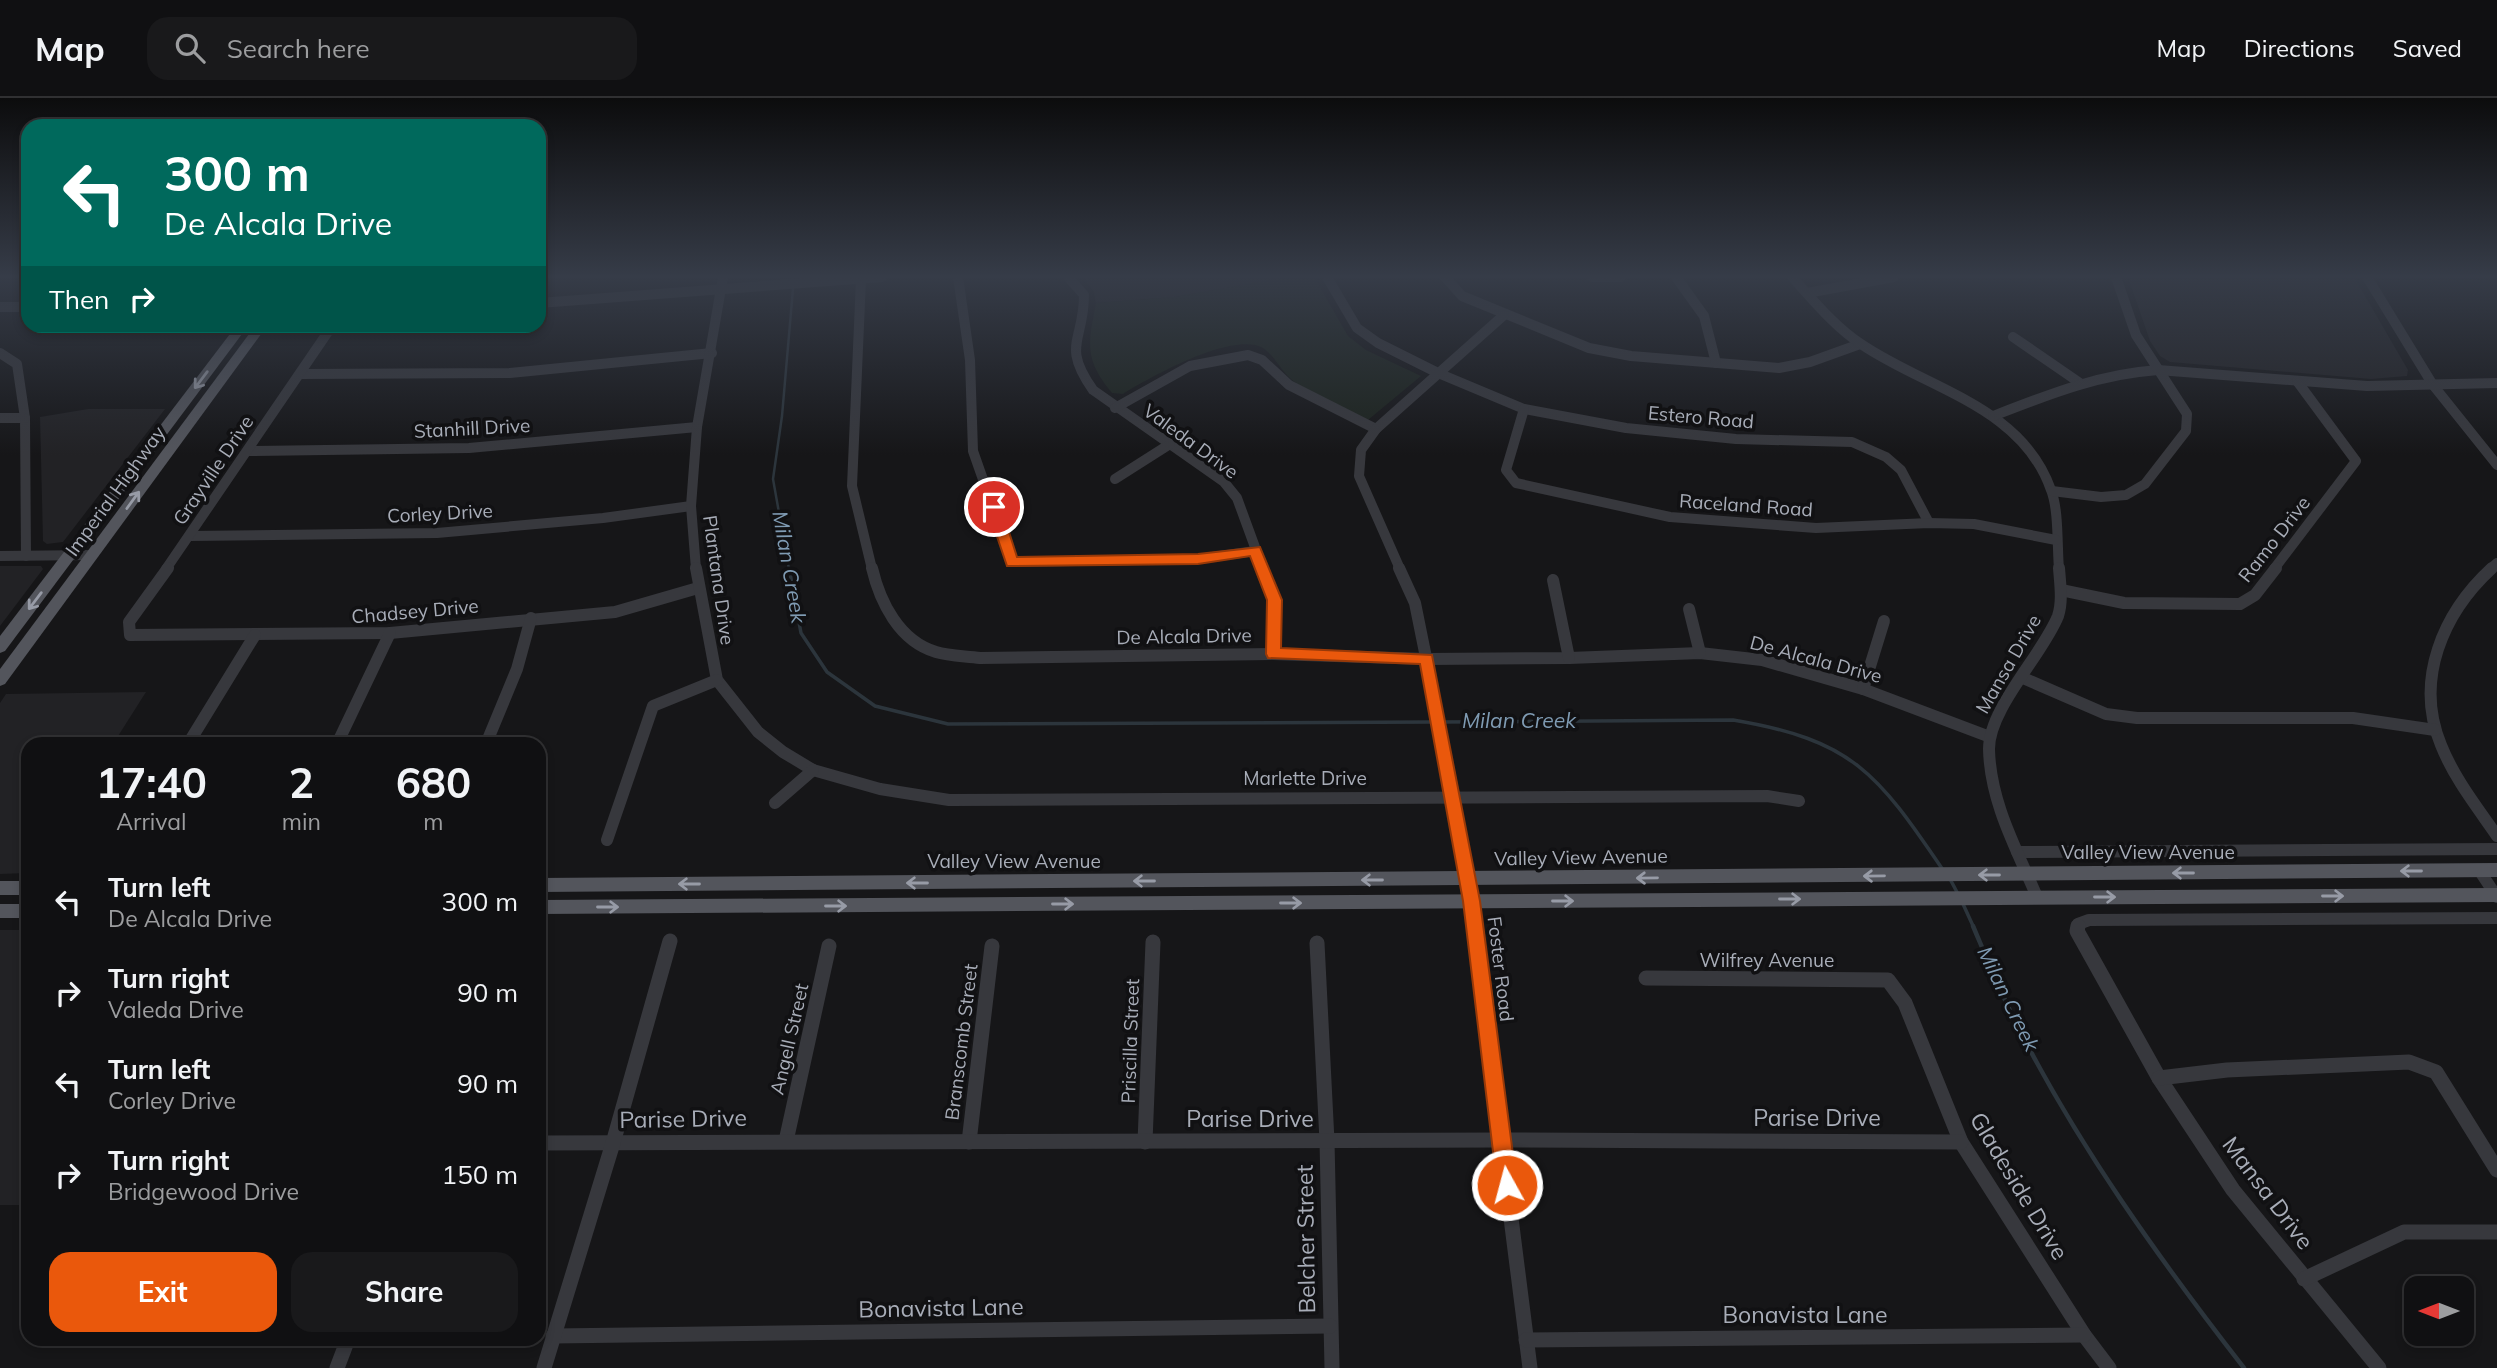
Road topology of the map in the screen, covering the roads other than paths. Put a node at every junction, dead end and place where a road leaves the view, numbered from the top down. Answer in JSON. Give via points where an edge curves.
{"nodes":[{"id":1,"x":234,"y":336,"type":"edge"},
{"id":2,"x":253,"y":336,"type":"edge"},
{"id":3,"x":325,"y":336,"type":"edge"},
{"id":4,"x":714,"y":336,"type":"edge"},
{"id":5,"x":859,"y":336,"type":"edge"},
{"id":6,"x":967,"y":336,"type":"edge"},
{"id":7,"x":1078,"y":336,"type":"edge"},
{"id":8,"x":1369,"y":336,"type":"edge"},
{"id":9,"x":1480,"y":336,"type":"edge"},
{"id":10,"x":1559,"y":336,"type":"edge"},
{"id":11,"x":1711,"y":336,"type":"edge"},
{"id":12,"x":1852,"y":336,"type":"edge"},
{"id":13,"x":2137,"y":336,"type":"edge"},
{"id":14,"x":2403,"y":336,"type":"edge"},
{"id":15,"x":2012,"y":337,"type":"dead end"},
{"id":16,"x":1860,"y":344,"type":"junction"},
{"id":17,"x":0,"y":353,"type":"edge"},
{"id":18,"x":712,"y":353,"type":"junction"},
{"id":19,"x":1716,"y":363,"type":"junction"},
{"id":20,"x":2158,"y":370,"type":"junction"},
{"id":21,"x":1438,"y":373,"type":"junction"},
{"id":22,"x":300,"y":374,"type":"junction"},
{"id":23,"x":2297,"y":381,"type":"junction"},
{"id":24,"x":2080,"y":383,"type":"junction"},
{"id":25,"x":2497,"y":383,"type":"edge"},
{"id":26,"x":2433,"y":385,"type":"junction"},
{"id":27,"x":1115,"y":408,"type":"junction"},
{"id":28,"x":1524,"y":409,"type":"junction"},
{"id":29,"x":1993,"y":416,"type":"junction"},
{"id":30,"x":0,"y":418,"type":"edge"},
{"id":31,"x":25,"y":418,"type":"junction"},
{"id":32,"x":697,"y":428,"type":"junction"},
{"id":33,"x":1376,"y":429,"type":"junction"},
{"id":34,"x":1170,"y":444,"type":"junction"},
{"id":35,"x":248,"y":451,"type":"junction"},
{"id":36,"x":2497,"y":465,"type":"edge"},
{"id":37,"x":1115,"y":479,"type":"dead end"},
{"id":38,"x":2052,"y":491,"type":"junction"},
{"id":39,"x":691,"y":506,"type":"junction"},
{"id":40,"x":1928,"y":523,"type":"junction"},
{"id":41,"x":190,"y":536,"type":"junction"},
{"id":42,"x":2056,"y":540,"type":"junction"},
{"id":43,"x":1255,"y":551,"type":"junction"},
{"id":44,"x":69,"y":555,"type":"junction"},
{"id":45,"x":92,"y":555,"type":"junction"},
{"id":46,"x":0,"y":556,"type":"edge"},
{"id":47,"x":26,"y":556,"type":"junction"},
{"id":48,"x":2497,"y":563,"type":"edge"},
{"id":49,"x":1553,"y":580,"type":"dead end"},
{"id":50,"x":698,"y":588,"type":"junction"},
{"id":51,"x":2061,"y":590,"type":"junction"},
{"id":52,"x":1689,"y":609,"type":"dead end"},
{"id":53,"x":531,"y":618,"type":"junction"},
{"id":54,"x":1884,"y":621,"type":"dead end"},
{"id":55,"x":390,"y":634,"type":"junction"},
{"id":56,"x":130,"y":635,"type":"joint"},
{"id":57,"x":255,"y":635,"type":"junction"},
{"id":58,"x":0,"y":647,"type":"edge"},
{"id":59,"x":1700,"y":653,"type":"junction"},
{"id":60,"x":1273,"y":654,"type":"junction"},
{"id":61,"x":1569,"y":658,"type":"junction"},
{"id":62,"x":1427,"y":659,"type":"junction"},
{"id":63,"x":2023,"y":678,"type":"junction"},
{"id":64,"x":0,"y":680,"type":"edge"},
{"id":65,"x":717,"y":680,"type":"junction"},
{"id":66,"x":1863,"y":689,"type":"junction"},
{"id":67,"x":2435,"y":730,"type":"junction"},
{"id":68,"x":192,"y":737,"type":"edge"},
{"id":69,"x":340,"y":737,"type":"edge"},
{"id":70,"x":489,"y":737,"type":"edge"},
{"id":71,"x":1990,"y":737,"type":"junction"},
{"id":72,"x":813,"y":770,"type":"junction"},
{"id":73,"x":1454,"y":796,"type":"junction"},
{"id":74,"x":1799,"y":801,"type":"dead end"},
{"id":75,"x":775,"y":803,"type":"dead end"},
{"id":76,"x":2497,"y":836,"type":"edge"},
{"id":77,"x":607,"y":840,"type":"dead end"},
{"id":78,"x":2497,"y":849,"type":"edge"},
{"id":79,"x":2017,"y":852,"type":"junction"},
{"id":80,"x":2479,"y":870,"type":"junction"},
{"id":81,"x":2497,"y":870,"type":"edge"},
{"id":82,"x":2027,"y":874,"type":"junction"},
{"id":83,"x":1468,"y":880,"type":"junction"},
{"id":84,"x":546,"y":885,"type":"edge"},
{"id":85,"x":0,"y":888,"type":"edge"},
{"id":86,"x":21,"y":888,"type":"edge"},
{"id":87,"x":2496,"y":896,"type":"edge"},
{"id":88,"x":2037,"y":897,"type":"junction"},
{"id":89,"x":1471,"y":901,"type":"junction"},
{"id":90,"x":546,"y":907,"type":"edge"},
{"id":91,"x":0,"y":911,"type":"edge"},
{"id":92,"x":21,"y":911,"type":"edge"},
{"id":93,"x":2497,"y":918,"type":"edge"},
{"id":94,"x":670,"y":941,"type":"dead end"},
{"id":95,"x":1153,"y":942,"type":"dead end"},
{"id":96,"x":1317,"y":943,"type":"dead end"},
{"id":97,"x":829,"y":946,"type":"dead end"},
{"id":98,"x":992,"y":946,"type":"dead end"},
{"id":99,"x":1646,"y":978,"type":"dead end"},
{"id":100,"x":1888,"y":980,"type":"joint"},
{"id":101,"x":2159,"y":1078,"type":"junction"},
{"id":102,"x":1501,"y":1140,"type":"junction"},
{"id":103,"x":786,"y":1141,"type":"junction"},
{"id":104,"x":1328,"y":1141,"type":"junction"},
{"id":105,"x":969,"y":1142,"type":"junction"},
{"id":106,"x":1145,"y":1142,"type":"junction"},
{"id":107,"x":1961,"y":1142,"type":"junction"},
{"id":108,"x":546,"y":1143,"type":"edge"},
{"id":109,"x":612,"y":1143,"type":"junction"},
{"id":110,"x":2497,"y":1170,"type":"edge"},
{"id":111,"x":2497,"y":1232,"type":"edge"},
{"id":112,"x":2304,"y":1279,"type":"junction"},
{"id":113,"x":1330,"y":1326,"type":"junction"},
{"id":114,"x":2084,"y":1335,"type":"junction"},
{"id":115,"x":553,"y":1336,"type":"junction"},
{"id":116,"x":1526,"y":1340,"type":"junction"},
{"id":117,"x":345,"y":1346,"type":"edge"},
{"id":118,"x":337,"y":1368,"type":"edge"},
{"id":119,"x":544,"y":1368,"type":"edge"},
{"id":120,"x":1332,"y":1368,"type":"edge"},
{"id":121,"x":1530,"y":1368,"type":"edge"},
{"id":122,"x":2109,"y":1368,"type":"edge"},
{"id":123,"x":2379,"y":1368,"type":"edge"}],
"edges":[{"from":1,"to":44,"type":"main road","name":"Imperial Highway","one_way":true},
{"from":45,"to":2,"type":"main road","name":"Imperial Highway","one_way":true},
{"from":3,"to":22,"type":"street","name":"Grayville Drive"},
{"from":4,"to":18,"type":"street","name":"Plantana Drive"},
{"from":5,"to":60,"type":"street","name":"De Alcala Drive","via":[[852,486],[875,582],[890,616],[909,637],[935,652],[980,658]]},
{"from":6,"to":43,"type":"street","via":[[973,451],[1012,562],[1198,559]]},
{"from":7,"to":27,"type":"street","name":"Valeda Drive","via":[[1074,352],[1081,373]]},
{"from":8,"to":21,"type":"street"},
{"from":9,"to":21,"type":"street","name":"Foster Road"},
{"from":10,"to":19,"type":"street","via":[[1631,356]]},
{"from":11,"to":19,"type":"street"},
{"from":12,"to":16,"type":"street","name":"Mansa Drive"},
{"from":13,"to":20,"type":"street"},
{"from":14,"to":26,"type":"street"},
{"from":15,"to":24,"type":"street"},
{"from":16,"to":19,"type":"street","via":[[1798,366]]},
{"from":16,"to":29,"type":"street","name":"Mansa Drive"},
{"from":17,"to":31,"type":"street","via":[[17,364]]},
{"from":18,"to":22,"type":"street","via":[[510,373]]},
{"from":18,"to":32,"type":"street","name":"Plantana Drive"},
{"from":20,"to":23,"type":"street"},
{"from":20,"to":24,"type":"street","via":[[2127,370]]},
{"from":20,"to":38,"type":"street","via":[[2186,414],[2186,431],[2145,484],[2126,495],[2113,496]]},
{"from":21,"to":28,"type":"street","name":"Estero Road"},
{"from":21,"to":33,"type":"street","name":"Foster Road"},
{"from":22,"to":35,"type":"street","name":"Grayville Drive"},
{"from":23,"to":26,"type":"street"},
{"from":23,"to":51,"type":"street","name":"Ramo Drive","via":[[2356,461],[2255,595],[2240,604],[2124,603]]},
{"from":24,"to":29,"type":"street"},
{"from":25,"to":26,"type":"street"},
{"from":26,"to":36,"type":"street"},
{"from":27,"to":33,"type":"street","via":[[1190,366],[1248,355],[1262,360],[1289,385]]},
{"from":27,"to":34,"type":"street","name":"Valeda Drive"},
{"from":28,"to":40,"type":"street","name":"Estero Road","via":[[1626,428],[1722,438],[1852,442],[1886,457],[1901,470]]},
{"from":28,"to":40,"type":"street","name":"Raceland Road","via":[[1506,470],[1516,483],[1670,517],[1816,528]]},
{"from":29,"to":38,"type":"street","name":"Mansa Drive","via":[[2022,440]]},
{"from":30,"to":31,"type":"street"},
{"from":31,"to":47,"type":"street"},
{"from":32,"to":35,"type":"street","name":"Stanhill Drive","via":[[470,449]]},
{"from":32,"to":39,"type":"street","name":"Plantana Drive"},
{"from":33,"to":62,"type":"street","name":"Foster Road","via":[[1361,450],[1359,476],[1415,603]]},
{"from":34,"to":37,"type":"street"},
{"from":34,"to":43,"type":"street","name":"Valeda Drive","via":[[1224,482],[1237,498]]},
{"from":35,"to":41,"type":"street","name":"Grayville Drive"},
{"from":38,"to":42,"type":"street","name":"Mansa Drive"},
{"from":39,"to":41,"type":"street","name":"Corley Drive","via":[[437,533]]},
{"from":39,"to":50,"type":"street","name":"Plantana Drive"},
{"from":40,"to":42,"type":"street","name":"Raceland Road","via":[[1973,524]]},
{"from":41,"to":56,"type":"street","name":"Grayville Drive","via":[[128,622]]},
{"from":42,"to":51,"type":"street","name":"Mansa Drive"},
{"from":43,"to":60,"type":"street","name":"Valeda Drive","via":[[1275,600]]},
{"from":44,"to":45,"type":"street"},
{"from":44,"to":47,"type":"street"},
{"from":44,"to":58,"type":"main road","name":"Imperial Highway","one_way":true},
{"from":45,"to":64,"type":"main road","name":"Imperial Highway"},
{"from":46,"to":47,"type":"street"},
{"from":48,"to":67,"type":"street","via":[[2477,580],[2443,630],[2431,666],[2429,690]]},
{"from":49,"to":61,"type":"street"},
{"from":50,"to":53,"type":"street","name":"Chadsey Drive","via":[[615,612]]},
{"from":50,"to":65,"type":"street","name":"Plantana Drive"},
{"from":51,"to":63,"type":"street","name":"Mansa Drive","via":[[2058,615]]},
{"from":52,"to":59,"type":"street"},
{"from":53,"to":55,"type":"street","name":"Chadsey Drive"},
{"from":53,"to":70,"type":"street","via":[[517,669]]},
{"from":54,"to":66,"type":"street"},
{"from":55,"to":57,"type":"street","name":"Chadsey Drive"},
{"from":55,"to":69,"type":"street"},
{"from":56,"to":57,"type":"street","name":"Chadsey Drive"},
{"from":57,"to":68,"type":"street"},
{"from":59,"to":61,"type":"street","name":"De Alcala Drive"},
{"from":59,"to":66,"type":"street","name":"De Alcala Drive","via":[[1762,660]]},
{"from":60,"to":62,"type":"street","name":"De Alcala Drive"},
{"from":61,"to":62,"type":"street","name":"De Alcala Drive"},
{"from":62,"to":73,"type":"street","name":"Foster Road"},
{"from":63,"to":67,"type":"street","via":[[2106,714],[2137,718],[2353,718]]},
{"from":63,"to":71,"type":"street","name":"Mansa Drive"},
{"from":65,"to":72,"type":"street","name":"Marlette Drive","via":[[758,732]]},
{"from":65,"to":77,"type":"street","via":[[653,706]]},
{"from":66,"to":71,"type":"street","name":"De Alcala Drive"},
{"from":67,"to":76,"type":"street","via":[[2455,773]]},
{"from":71,"to":79,"type":"street","name":"Mansa Drive","via":[[1996,801]]},
{"from":72,"to":73,"type":"street","name":"Marlette Drive","via":[[880,789],[949,800]]},
{"from":72,"to":75,"type":"street"},
{"from":73,"to":74,"type":"street","name":"Marlette Drive","via":[[1767,796]]},
{"from":73,"to":83,"type":"street","name":"Foster Road"},
{"from":78,"to":79,"type":"street","name":"Valley View Avenue"},
{"from":79,"to":82,"type":"street","name":"Mansa Drive"},
{"from":80,"to":81,"type":"main road","name":"Valley View Avenue"},
{"from":80,"to":82,"type":"main road","name":"Valley View Avenue","one_way":true},
{"from":80,"to":87,"type":"street"},
{"from":82,"to":83,"type":"main road","name":"Valley View Avenue","one_way":true},
{"from":82,"to":88,"type":"street","name":"Mansa Drive"},
{"from":83,"to":84,"type":"main road","name":"Valley View Avenue","one_way":true},
{"from":83,"to":89,"type":"street","name":"Foster Road"},
{"from":85,"to":86,"type":"main road"},
{"from":88,"to":87,"type":"main road","one_way":true},
{"from":89,"to":88,"type":"main road","one_way":true},
{"from":90,"to":89,"type":"main road","one_way":true},
{"from":89,"to":102,"type":"street","name":"Foster Road"},
{"from":91,"to":92,"type":"main road"},
{"from":93,"to":101,"type":"street","name":"Mansa Drive","via":[[2089,920],[2078,924],[2077,931]]},
{"from":94,"to":109,"type":"street"},
{"from":95,"to":106,"type":"street","name":"Priscilla Street"},
{"from":96,"to":104,"type":"street","name":"Belcher Street"},
{"from":97,"to":103,"type":"street","name":"Angell Street"},
{"from":98,"to":105,"type":"street","name":"Branscomb Street"},
{"from":99,"to":100,"type":"street","name":"Wilfrey Avenue"},
{"from":100,"to":107,"type":"street","name":"Gladeside Drive","via":[[1905,1003]]},
{"from":101,"to":110,"type":"street","via":[[2227,1070],[2409,1062],[2435,1072]]},
{"from":101,"to":112,"type":"street","name":"Mansa Drive","via":[[2233,1190]]},
{"from":102,"to":104,"type":"street","name":"Parise Drive"},
{"from":102,"to":107,"type":"street","name":"Parise Drive"},
{"from":102,"to":116,"type":"street","name":"Foster Road"},
{"from":103,"to":105,"type":"street","name":"Parise Drive"},
{"from":103,"to":109,"type":"street","name":"Parise Drive"},
{"from":104,"to":106,"type":"street","name":"Parise Drive"},
{"from":104,"to":113,"type":"street","name":"Belcher Street"},
{"from":105,"to":106,"type":"street","name":"Parise Drive"},
{"from":107,"to":114,"type":"street","name":"Gladeside Drive"},
{"from":108,"to":109,"type":"street","name":"Parise Drive"},
{"from":109,"to":115,"type":"street"},
{"from":111,"to":112,"type":"street","via":[[2404,1232]]},
{"from":112,"to":123,"type":"street","name":"Mansa Drive"},
{"from":113,"to":115,"type":"street","name":"Bonavista Lane"},
{"from":113,"to":120,"type":"street","name":"Belcher Street"},
{"from":114,"to":116,"type":"street","name":"Bonavista Lane"},
{"from":114,"to":122,"type":"street","name":"Gladeside Drive"},
{"from":115,"to":119,"type":"street"},
{"from":116,"to":121,"type":"street","name":"Foster Road"},
{"from":117,"to":118,"type":"street"}]}
